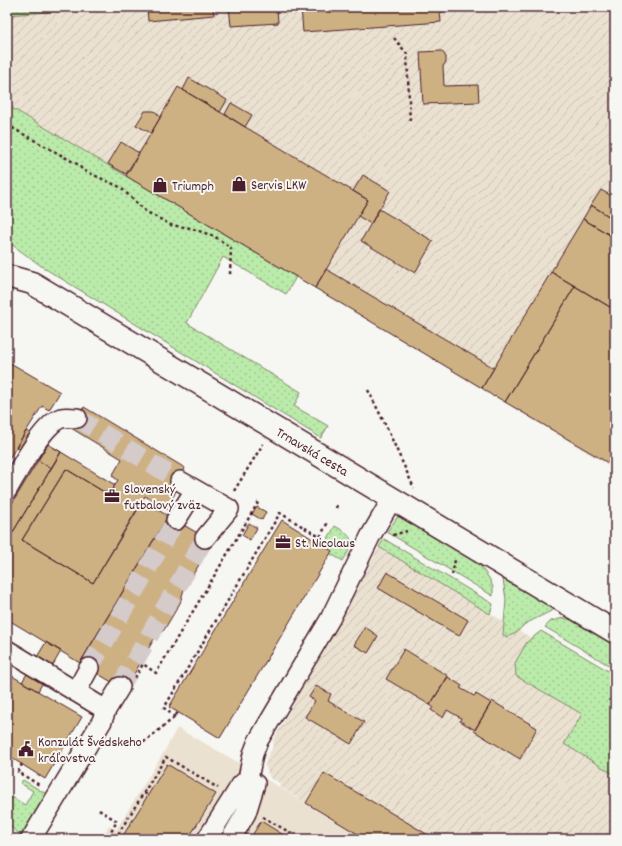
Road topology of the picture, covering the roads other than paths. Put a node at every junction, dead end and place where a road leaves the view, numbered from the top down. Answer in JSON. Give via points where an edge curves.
{"nodes":[{"id":1,"x":7,"y":263,"type":"edge"},
{"id":2,"x":7,"y":276,"type":"edge"},
{"id":3,"x":32,"y":284,"type":"junction"},
{"id":4,"x":77,"y":418,"type":"tunnel mouth"},
{"id":5,"x":7,"y":490,"type":"edge"},
{"id":6,"x":392,"y":499,"type":"junction"},
{"id":7,"x":176,"y":520,"type":"tunnel mouth"},
{"id":8,"x":204,"y":538,"type":"tunnel mouth"},
{"id":9,"x":615,"y":632,"type":"edge"},
{"id":10,"x":7,"y":650,"type":"edge"},
{"id":11,"x":89,"y":668,"type":"tunnel mouth"},
{"id":12,"x":126,"y":684,"type":"tunnel mouth"},
{"id":13,"x":76,"y":692,"type":"junction"},
{"id":14,"x":106,"y":710,"type":"junction"},
{"id":15,"x":252,"y":781,"type":"junction"},
{"id":16,"x":31,"y":839,"type":"edge"},
{"id":17,"x":207,"y":839,"type":"edge"},
{"id":18,"x":231,"y":839,"type":"edge"}],
"edges":[{"from":1,"to":3,"type":"main road"},
{"from":2,"to":3,"type":"main road","name":"Trnavská cesta"},
{"from":3,"to":6,"type":"main road","name":"Trnavská cesta"},
{"from":4,"to":5,"type":"lane","via":[[62,418],[51,424]]},
{"from":6,"to":9,"type":"main road","name":"Trnavská cesta"},
{"from":6,"to":15,"type":"lane","via":[[370,537],[330,619],[258,741],[253,754]]},
{"from":7,"to":8,"type":"lane","via":[[188,485],[237,505]]},
{"from":10,"to":13,"type":"lane"},
{"from":11,"to":13,"type":"lane"},
{"from":12,"to":14,"type":"lane"},
{"from":13,"to":14,"type":"lane"},
{"from":14,"to":16,"type":"lane"},
{"from":15,"to":17,"type":"lane","via":[[241,785]]},
{"from":15,"to":18,"type":"lane","via":[[246,813]]}]}
